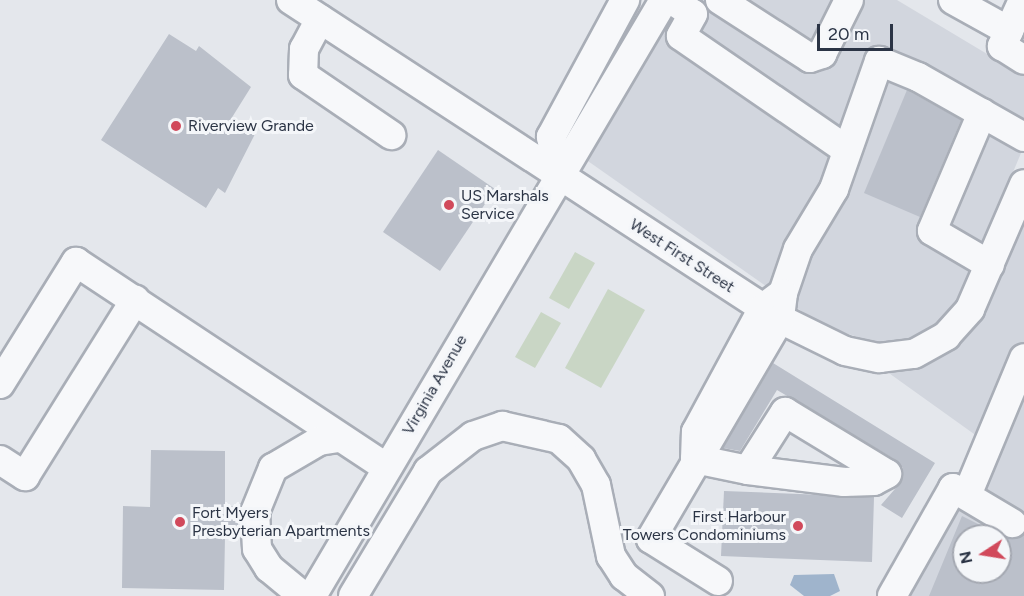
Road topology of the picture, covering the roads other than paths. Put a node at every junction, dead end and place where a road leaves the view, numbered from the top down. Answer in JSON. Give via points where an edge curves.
{"nodes":[{"id":1,"x":291,"y":0,"type":"edge"},
{"id":2,"x":625,"y":0,"type":"edge"},
{"id":3,"x":664,"y":0,"type":"edge"},
{"id":4,"x":672,"y":0,"type":"edge"},
{"id":5,"x":720,"y":0,"type":"edge"},
{"id":6,"x":849,"y":0,"type":"edge"},
{"id":7,"x":953,"y":0,"type":"edge"},
{"id":8,"x":1023,"y":0,"type":"edge"},
{"id":9,"x":320,"y":19,"type":"junction"},
{"id":10,"x":1009,"y":32,"type":"junction"},
{"id":11,"x":1024,"y":60,"type":"edge"},
{"id":12,"x":981,"y":113,"type":"junction"},
{"id":13,"x":391,"y":135,"type":"dead end"},
{"id":14,"x":1024,"y":137,"type":"edge"},
{"id":15,"x":847,"y":150,"type":"junction"},
{"id":16,"x":559,"y":175,"type":"junction"},
{"id":17,"x":1024,"y":184,"type":"edge"},
{"id":18,"x":1014,"y":240,"type":"edge"},
{"id":19,"x":990,"y":265,"type":"junction"},
{"id":20,"x":135,"y":300,"type":"junction"},
{"id":21,"x":775,"y":307,"type":"junction"},
{"id":22,"x":1024,"y":358,"type":"edge"},
{"id":23,"x":0,"y":384,"type":"edge"},
{"id":24,"x":337,"y":438,"type":"junction"},
{"id":25,"x":695,"y":459,"type":"junction"},
{"id":26,"x":0,"y":460,"type":"edge"},
{"id":27,"x":387,"y":468,"type":"junction"},
{"id":28,"x":747,"y":470,"type":"dead end"},
{"id":29,"x":967,"y":495,"type":"junction"},
{"id":30,"x":1012,"y":523,"type":"dead end"},
{"id":31,"x":718,"y":581,"type":"dead end"},
{"id":32,"x":303,"y":596,"type":"edge"},
{"id":33,"x":312,"y":596,"type":"edge"},
{"id":34,"x":353,"y":596,"type":"edge"},
{"id":35,"x":650,"y":596,"type":"edge"},
{"id":36,"x":892,"y":596,"type":"edge"}],
"edges":[{"from":1,"to":9,"type":"street","name":"West First Street"},
{"from":2,"to":16,"type":"street","via":[[551,137]]},
{"from":3,"to":16,"type":"street","name":"Virginia Avenue"},
{"from":4,"to":15,"type":"street","via":[[693,14],[681,36]]},
{"from":5,"to":6,"type":"street","via":[[810,58],[822,54]]},
{"from":7,"to":10,"type":"street"},
{"from":8,"to":10,"type":"street"},
{"from":9,"to":13,"type":"street","via":[[300,66],[308,83]]},
{"from":9,"to":16,"type":"street","name":"West First Street"},
{"from":10,"to":11,"type":"street","via":[[1002,46]]},
{"from":12,"to":14,"type":"street"},
{"from":12,"to":15,"type":"street","via":[[879,61]]},
{"from":12,"to":19,"type":"street","via":[[932,231]]},
{"from":15,"to":21,"type":"street","via":[[834,189],[798,249]]},
{"from":16,"to":21,"type":"street","name":"West First Street"},
{"from":16,"to":27,"type":"street","name":"Virginia Avenue"},
{"from":17,"to":18,"type":"street","name":"West First Street"},
{"from":18,"to":19,"type":"street","name":"West First Street"},
{"from":19,"to":21,"type":"street","name":"West First Street","via":[[970,309],[946,336],[914,354],[879,358],[845,351]]},
{"from":20,"to":23,"type":"street","via":[[76,262]]},
{"from":20,"to":24,"type":"street","via":[[314,416]]},
{"from":20,"to":26,"type":"street","via":[[25,476]]},
{"from":21,"to":25,"type":"street","via":[[696,432]]},
{"from":22,"to":29,"type":"street"},
{"from":24,"to":27,"type":"street"},
{"from":24,"to":32,"type":"street","via":[[319,441],[273,468],[255,512],[257,549],[269,568]]},
{"from":25,"to":28,"type":"street"},
{"from":25,"to":31,"type":"street","via":[[651,539]]},
{"from":27,"to":33,"type":"street","name":"Virginia Avenue"},
{"from":29,"to":30,"type":"street"},
{"from":29,"to":36,"type":"street","via":[[953,488]]},
{"from":34,"to":35,"type":"street","via":[[428,471],[473,436],[502,426],[559,439],[581,459],[596,485],[611,556],[624,576]]}]}
